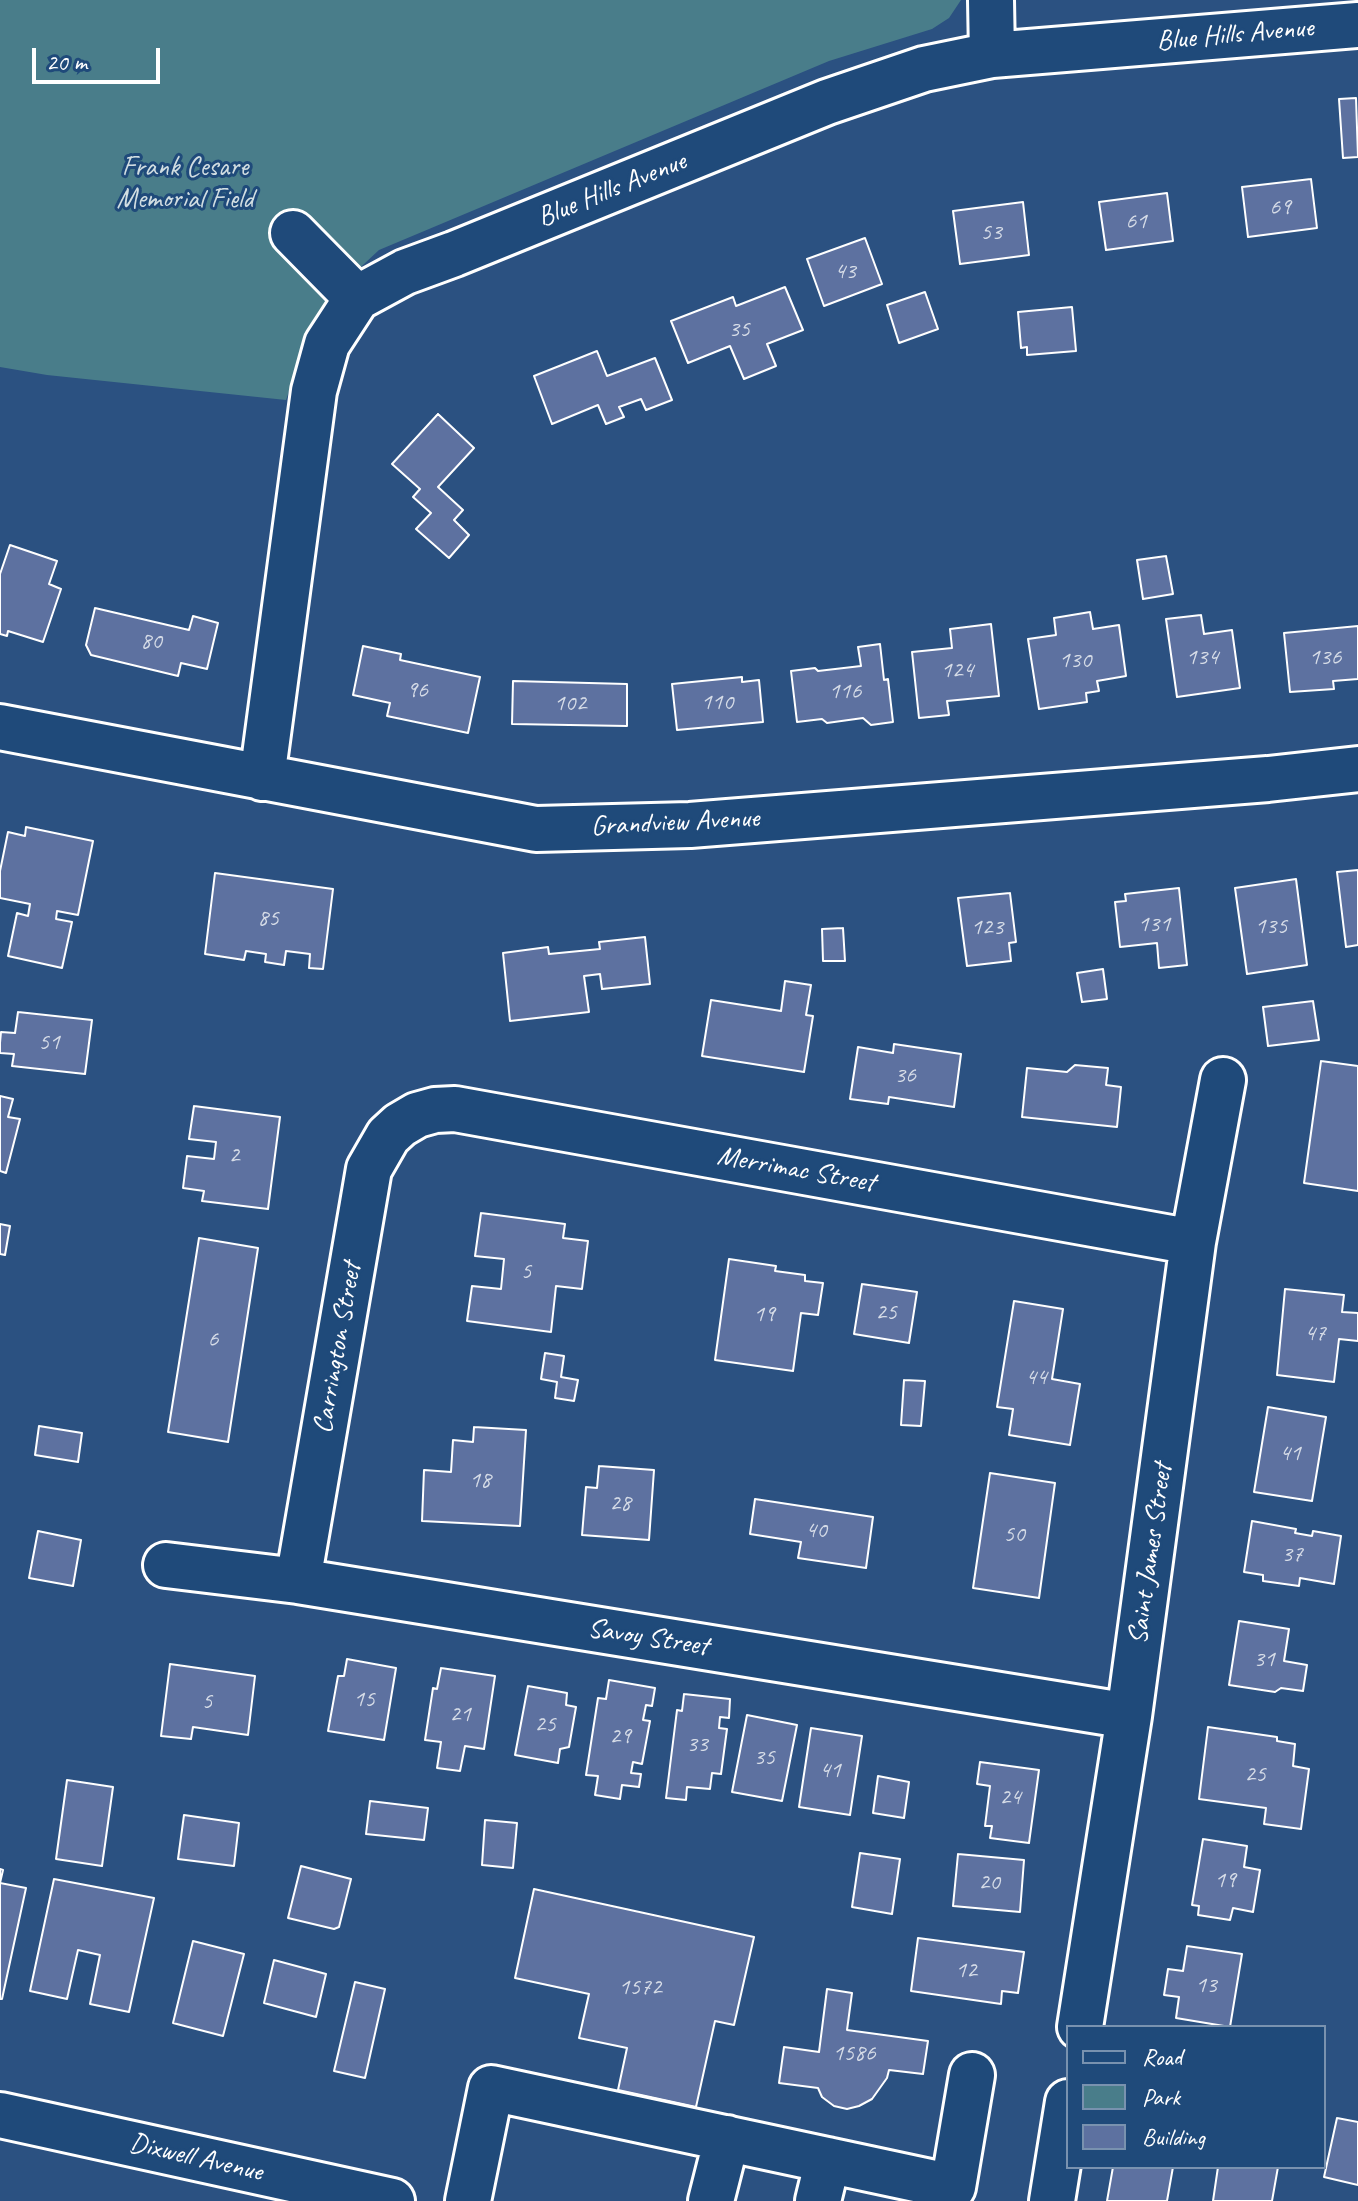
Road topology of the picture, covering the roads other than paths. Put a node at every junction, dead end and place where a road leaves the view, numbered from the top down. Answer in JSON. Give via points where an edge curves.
{"nodes":[{"id":1,"x":991,"y":0,"type":"edge"},
{"id":2,"x":1358,"y":25,"type":"edge"},
{"id":3,"x":992,"y":55,"type":"junction"},
{"id":4,"x":293,"y":233,"type":"dead end"},
{"id":5,"x":357,"y":298,"type":"junction"},
{"id":6,"x":0,"y":727,"type":"edge"},
{"id":7,"x":1358,"y":769,"type":"edge"},
{"id":8,"x":262,"y":778,"type":"junction"},
{"id":9,"x":1223,"y":1080,"type":"dead end"},
{"id":10,"x":400,"y":1125,"type":"joint"},
{"id":11,"x":1193,"y":1242,"type":"junction"},
{"id":12,"x":166,"y":1565,"type":"dead end"},
{"id":13,"x":298,"y":1581,"type":"junction"},
{"id":14,"x":1129,"y":1716,"type":"junction"},
{"id":15,"x":1080,"y":2025,"type":"edge"},
{"id":16,"x":972,"y":2075,"type":"dead end"},
{"id":17,"x":1066,"y":2114,"type":"edge"},
{"id":18,"x":0,"y":2115,"type":"edge"},
{"id":19,"x":727,"y":2138,"type":"junction"},
{"id":20,"x":823,"y":2180,"type":"edge"},
{"id":21,"x":313,"y":2193,"type":"edge"},
{"id":22,"x":392,"y":2201,"type":"edge"},
{"id":23,"x":468,"y":2201,"type":"edge"},
{"id":24,"x":711,"y":2201,"type":"edge"},
{"id":25,"x":1052,"y":2201,"type":"edge"}],
"edges":[{"from":1,"to":3,"type":"street"},
{"from":2,"to":3,"type":"street","name":"Blue Hills Avenue"},
{"from":3,"to":5,"type":"street","name":"Blue Hills Avenue","via":[[924,69],[827,102],[405,272]]},
{"from":4,"to":5,"type":"street"},
{"from":5,"to":8,"type":"street","name":"Blue Hills Avenue","via":[[327,344],[314,391]]},
{"from":6,"to":8,"type":"street","name":"Grandview Avenue"},
{"from":7,"to":8,"type":"street","name":"Grandview Avenue","via":[[690,825],[536,829]]},
{"from":9,"to":11,"type":"street","name":"Saint James Street"},
{"from":10,"to":11,"type":"street","name":"Merrimac Street","via":[[426,1112],[455,1109]]},
{"from":10,"to":13,"type":"street","name":"Carrington Street","via":[[369,1169]]},
{"from":11,"to":14,"type":"street","name":"Saint James Street"},
{"from":12,"to":13,"type":"street","name":"Savoy Street"},
{"from":13,"to":14,"type":"street","name":"Savoy Street"},
{"from":14,"to":15,"type":"street","name":"Saint James Street"},
{"from":16,"to":20,"type":"street","via":[[953,2187]]},
{"from":17,"to":25,"type":"street"},
{"from":18,"to":21,"type":"street","name":"Dixwell Avenue"},
{"from":19,"to":20,"type":"street"},
{"from":19,"to":23,"type":"street","via":[[491,2088]]},
{"from":19,"to":24,"type":"street"},
{"from":21,"to":22,"type":"street","name":"Dixwell Avenue"}]}
